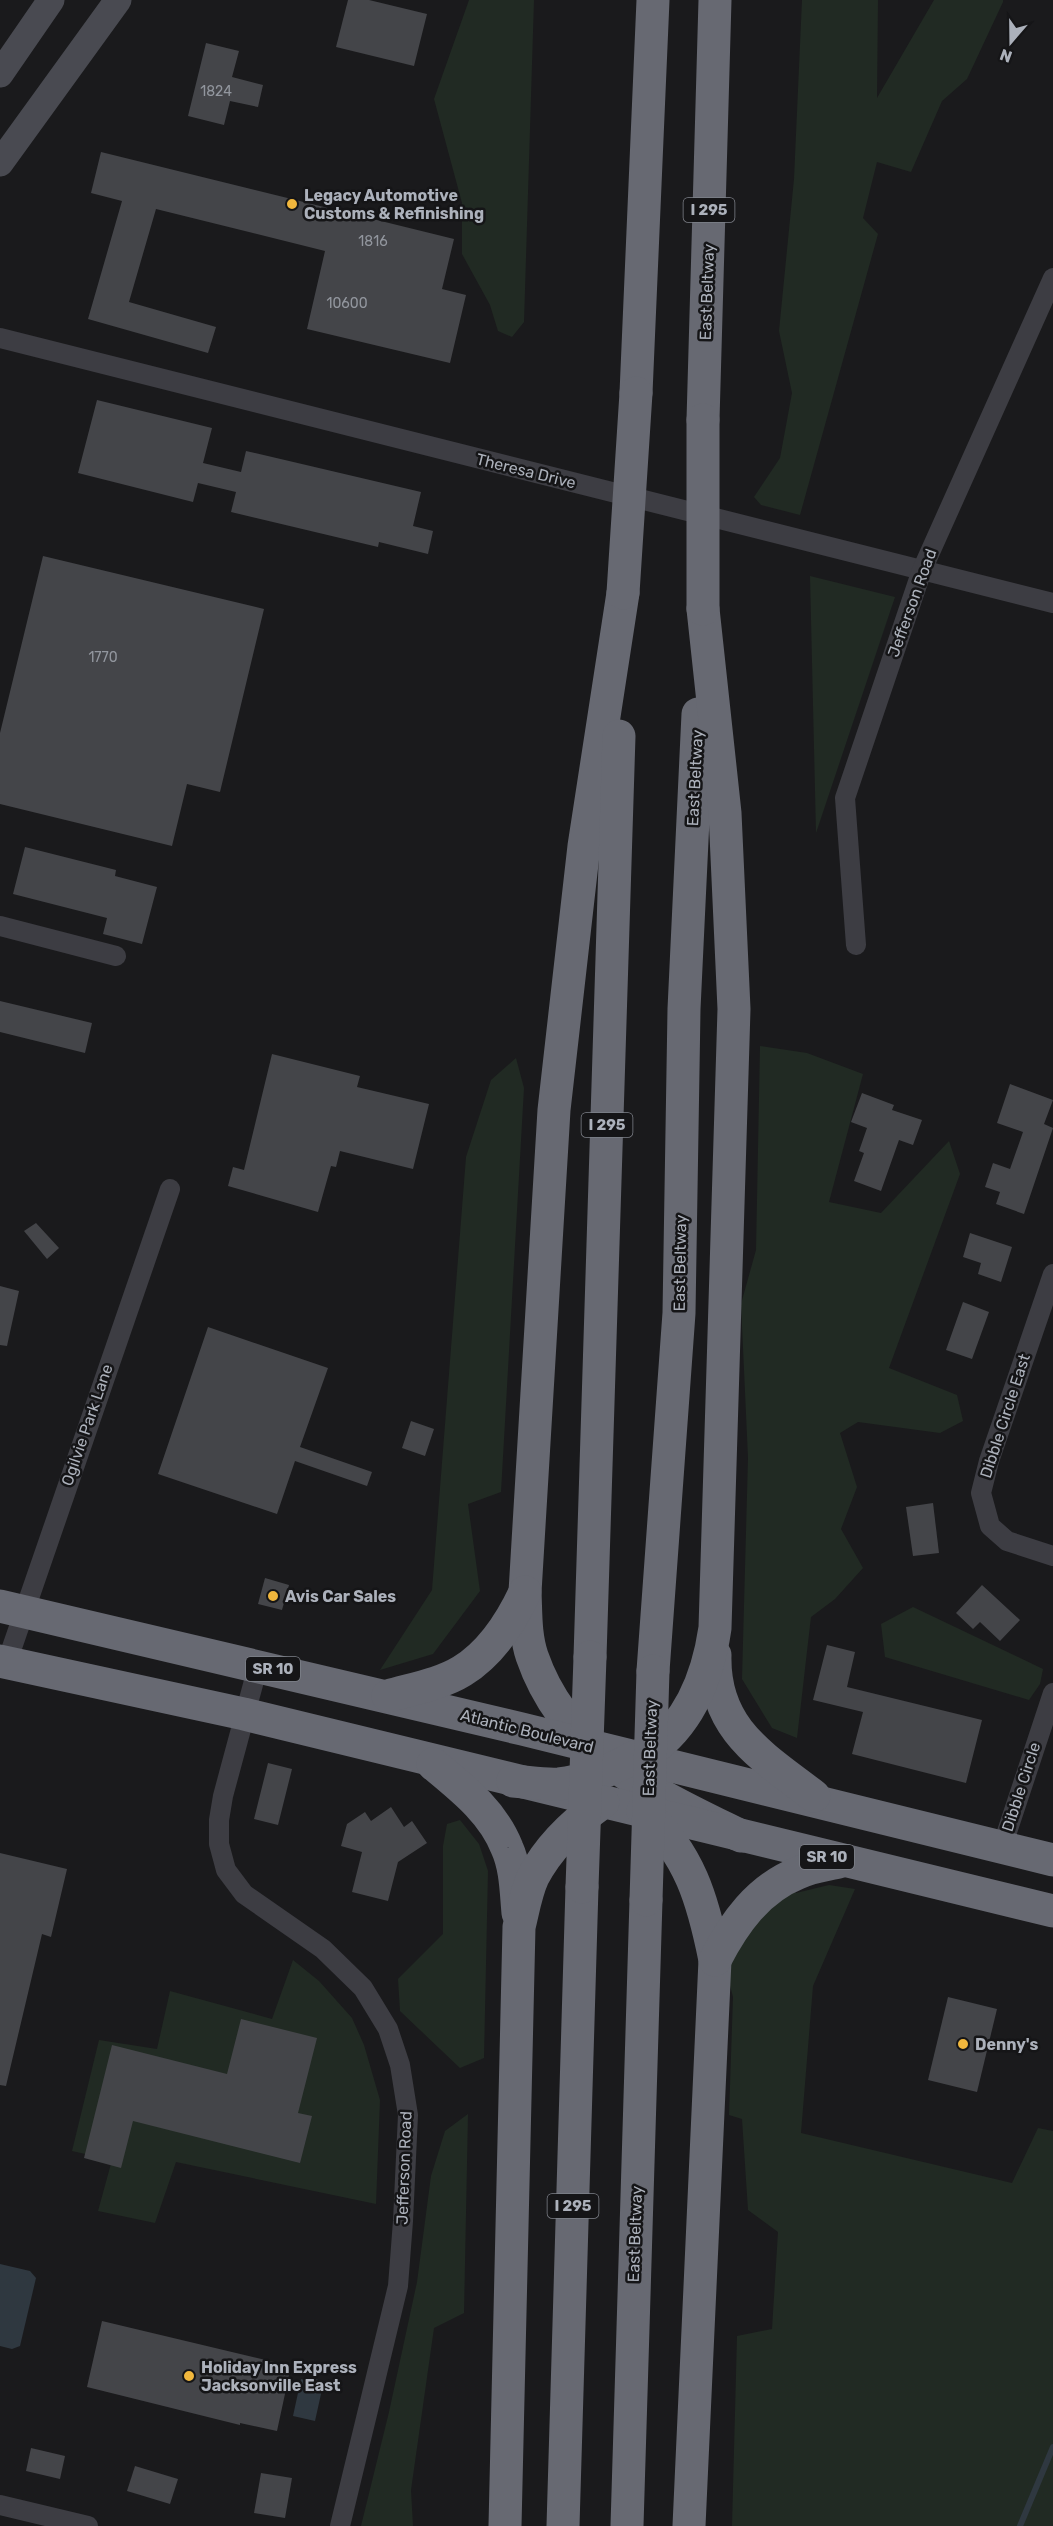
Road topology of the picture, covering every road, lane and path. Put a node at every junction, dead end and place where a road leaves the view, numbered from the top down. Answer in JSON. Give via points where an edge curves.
{"nodes":[{"id":1,"x":51,"y":0,"type":"edge"},
{"id":2,"x":118,"y":0,"type":"edge"},
{"id":3,"x":653,"y":0,"type":"edge"},
{"id":4,"x":715,"y":0,"type":"edge"},
{"id":5,"x":0,"y":74,"type":"edge"},
{"id":6,"x":0,"y":163,"type":"edge"},
{"id":7,"x":1053,"y":279,"type":"edge"},
{"id":8,"x":0,"y":338,"type":"edge"},
{"id":9,"x":922,"y":570,"type":"junction"},
{"id":10,"x":623,"y":593,"type":"junction"},
{"id":11,"x":1053,"y":603,"type":"edge"},
{"id":12,"x":704,"y":609,"type":"junction"},
{"id":13,"x":0,"y":927,"type":"edge"},
{"id":14,"x":856,"y":945,"type":"dead end"},
{"id":15,"x":116,"y":956,"type":"dead end"},
{"id":16,"x":170,"y":1189,"type":"dead end"},
{"id":17,"x":1053,"y":1274,"type":"edge"},
{"id":18,"x":1053,"y":1556,"type":"edge"},
{"id":19,"x":525,"y":1592,"type":"junction"},
{"id":20,"x":11,"y":1609,"type":"edge"},
{"id":21,"x":715,"y":1628,"type":"junction"},
{"id":22,"x":4,"y":1661,"type":"edge"},
{"id":23,"x":258,"y":1666,"type":"junction"},
{"id":24,"x":1053,"y":1693,"type":"edge"},
{"id":25,"x":387,"y":1696,"type":"junction"},
{"id":26,"x":244,"y":1714,"type":"junction"},
{"id":27,"x":427,"y":1759,"type":"junction"},
{"id":28,"x":618,"y":1779,"type":"junction"},
{"id":29,"x":825,"y":1804,"type":"junction"},
{"id":30,"x":1002,"y":1847,"type":"junction"},
{"id":31,"x":1053,"y":1860,"type":"edge"},
{"id":32,"x":843,"y":1861,"type":"junction"},
{"id":33,"x":1053,"y":1911,"type":"edge"},
{"id":34,"x":519,"y":1927,"type":"junction"},
{"id":35,"x":715,"y":1960,"type":"junction"},
{"id":36,"x":0,"y":2505,"type":"edge"},
{"id":37,"x":88,"y":2526,"type":"edge"},
{"id":38,"x":340,"y":2526,"type":"edge"},
{"id":39,"x":505,"y":2526,"type":"edge"},
{"id":40,"x":563,"y":2526,"type":"edge"},
{"id":41,"x":627,"y":2526,"type":"edge"},
{"id":42,"x":689,"y":2526,"type":"edge"}],
"edges":[{"from":1,"to":5,"type":"main road"},
{"from":2,"to":6,"type":"main road"},
{"from":3,"to":10,"type":"highway","number":"I 295","bridge":true},
{"from":4,"to":12,"type":"highway","name":"East Beltway","number":"I 295","bridge":true,"via":[[704,420]]},
{"from":7,"to":9,"type":"street","name":"Jefferson Road"},
{"from":8,"to":9,"type":"street","name":"Theresa Drive"},
{"from":9,"to":11,"type":"street","name":"Theresa Drive"},
{"from":9,"to":14,"type":"street","name":"Jefferson Road","via":[[844,798]]},
{"from":10,"to":19,"type":"highway","via":[[584,846],[554,1110]]},
{"from":10,"to":40,"type":"highway","number":"I 295","bridge":true},
{"from":12,"to":21,"type":"highway","via":[[725,813],[734,1009]]},
{"from":12,"to":41,"type":"highway","name":"East Beltway","number":"I 295","bridge":true,"via":[[684,1009],[679,1313],[653,1671]]},
{"from":13,"to":15,"type":"street"},
{"from":16,"to":20,"type":"street","name":"Ogilvie Park Lane"},
{"from":17,"to":18,"type":"street","name":"Dibble Circle East","via":[[981,1493],[990,1526],[1007,1541]]},
{"from":19,"to":25,"type":"highway","via":[[516,1612],[479,1659],[454,1675]]},
{"from":19,"to":28,"type":"highway","via":[[532,1654],[559,1711]]},
{"from":20,"to":22,"type":"street","name":"Ogilvie Park Lane"},
{"from":20,"to":23,"type":"highway","name":"Atlantic Boulevard","number":"SR 10"},
{"from":21,"to":28,"type":"highway","via":[[700,1689],[679,1724]]},
{"from":21,"to":29,"type":"highway","via":[[716,1691],[725,1713],[759,1754]]},
{"from":22,"to":26,"type":"highway"},
{"from":23,"to":25,"type":"highway","name":"Atlantic Boulevard","number":"SR 10"},
{"from":23,"to":26,"type":"street","name":"Jefferson Road"},
{"from":24,"to":30,"type":"street","name":"Dibble Circle"},
{"from":25,"to":28,"type":"highway","name":"Atlantic Boulevard","number":"SR 10","via":[[522,1729]]},
{"from":26,"to":27,"type":"highway"},
{"from":26,"to":38,"type":"street","name":"Jefferson Road","via":[[219,1820],[219,1844],[226,1870],[244,1894],[323,1949],[363,1988],[388,2029],[400,2065],[408,2115],[398,2286]]},
{"from":27,"to":28,"type":"highway","via":[[513,1781],[557,1784]]},
{"from":27,"to":34,"type":"highway","via":[[480,1806],[508,1848]]},
{"from":28,"to":29,"type":"highway","via":[[715,1778]]},
{"from":28,"to":32,"type":"highway","number":"SR 10","via":[[741,1836]]},
{"from":28,"to":34,"type":"highway","via":[[573,1824],[533,1878]]},
{"from":28,"to":35,"type":"highway","via":[[668,1836],[694,1878]]},
{"from":29,"to":30,"type":"highway"},
{"from":30,"to":31,"type":"highway"},
{"from":32,"to":33,"type":"highway","number":"SR 10"},
{"from":32,"to":35,"type":"highway","via":[[799,1872],[772,1886],[748,1908]]},
{"from":34,"to":39,"type":"highway"},
{"from":35,"to":42,"type":"highway"},
{"from":36,"to":37,"type":"street"}]}
